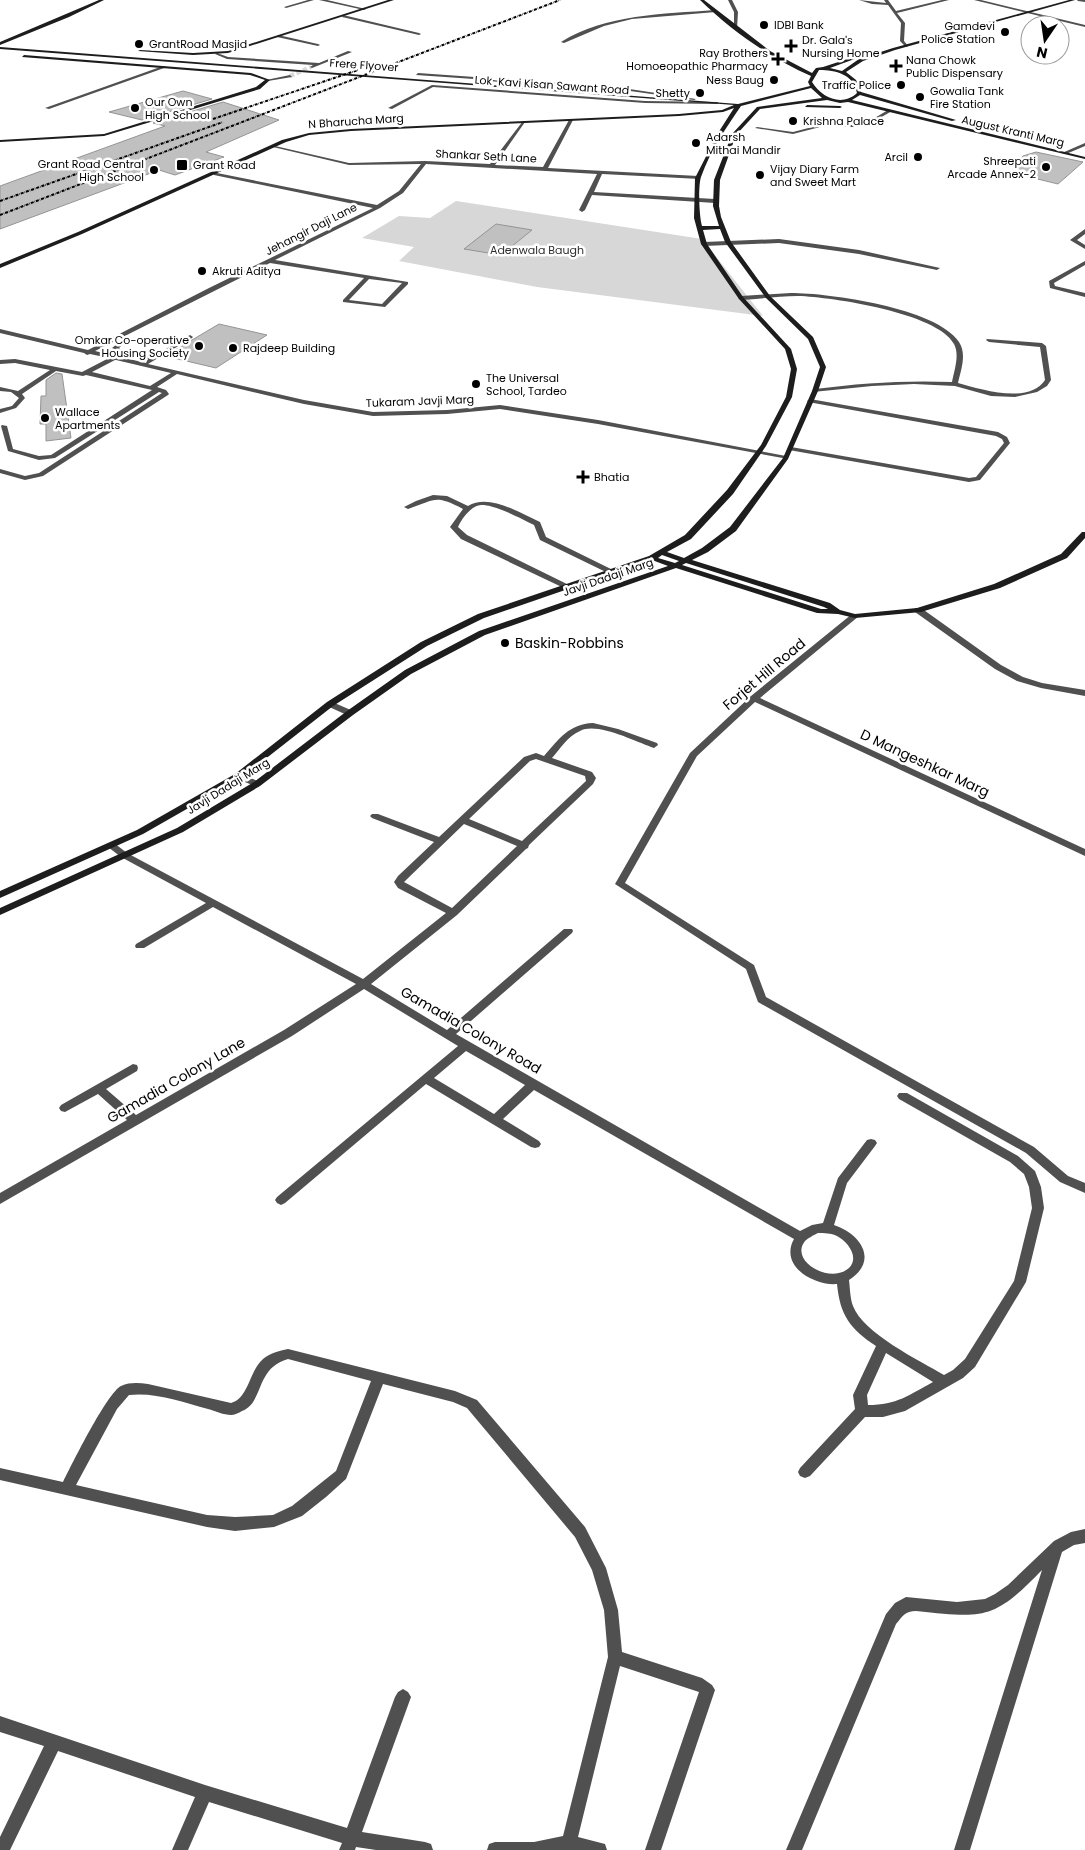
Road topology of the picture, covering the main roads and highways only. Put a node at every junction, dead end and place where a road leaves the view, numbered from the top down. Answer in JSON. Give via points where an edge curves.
{"nodes":[{"id":1,"x":92,"y":0,"type":"edge"},
{"id":2,"x":102,"y":0,"type":"edge"},
{"id":3,"x":392,"y":0,"type":"edge"},
{"id":4,"x":702,"y":0,"type":"edge"},
{"id":5,"x":1050,"y":0,"type":"edge"},
{"id":6,"x":1073,"y":0,"type":"edge"},
{"id":7,"x":957,"y":26,"type":"junction"},
{"id":8,"x":966,"y":29,"type":"junction"},
{"id":9,"x":0,"y":38,"type":"edge"},
{"id":10,"x":33,"y":44,"type":"dead end"},
{"id":11,"x":3,"y":46,"type":"edge"},
{"id":12,"x":136,"y":51,"type":"dead end"},
{"id":13,"x":823,"y":68,"type":"junction"},
{"id":14,"x":843,"y":72,"type":"junction"},
{"id":15,"x":813,"y":75,"type":"junction"},
{"id":16,"x":812,"y":87,"type":"junction"},
{"id":17,"x":859,"y":94,"type":"junction"},
{"id":18,"x":825,"y":99,"type":"junction"},
{"id":19,"x":850,"y":101,"type":"junction"},
{"id":20,"x":739,"y":105,"type":"junction"},
{"id":21,"x":784,"y":105,"type":"junction"},
{"id":22,"x":759,"y":108,"type":"junction"},
{"id":23,"x":879,"y":108,"type":"junction"},
{"id":24,"x":0,"y":140,"type":"edge"},
{"id":25,"x":1085,"y":152,"type":"edge"},
{"id":26,"x":1085,"y":158,"type":"edge"},
{"id":27,"x":701,"y":228,"type":"junction"},
{"id":28,"x":722,"y":228,"type":"junction"},
{"id":29,"x":0,"y":266,"type":"edge"},
{"id":30,"x":1085,"y":534,"type":"edge"},
{"id":31,"x":662,"y":553,"type":"junction"},
{"id":32,"x":652,"y":558,"type":"junction"},
{"id":33,"x":685,"y":560,"type":"junction"},
{"id":34,"x":674,"y":566,"type":"junction"},
{"id":35,"x":804,"y":598,"type":"junction"},
{"id":36,"x":797,"y":604,"type":"junction"},
{"id":37,"x":838,"y":612,"type":"junction"},
{"id":38,"x":424,"y":644,"type":"junction"},
{"id":39,"x":444,"y":653,"type":"junction"},
{"id":40,"x":0,"y":896,"type":"edge"},
{"id":41,"x":11,"y":907,"type":"junction"},
{"id":42,"x":0,"y":912,"type":"edge"}],
"edges":[{"from":1,"to":9,"type":"main road"},
{"from":2,"to":11,"type":"main road"},
{"from":3,"to":12,"type":"main road","via":[[217,54]]},
{"from":4,"to":15,"type":"main road","via":[[795,69]]},
{"from":5,"to":7,"type":"main road"},
{"from":6,"to":8,"type":"main road"},
{"from":7,"to":8,"type":"main road"},
{"from":7,"to":13,"type":"main road"},
{"from":8,"to":14,"type":"main road","via":[[861,60]]},
{"from":10,"to":11,"type":"main road"},
{"from":11,"to":20,"type":"main road","name":"Frere Flyover"},
{"from":11,"to":24,"type":"main road","via":[[17,55],[251,74],[268,80],[258,88],[104,136]]},
{"from":13,"to":14,"type":"main road"},
{"from":13,"to":15,"type":"main road"},
{"from":14,"to":17,"type":"main road","via":[[859,88]]},
{"from":15,"to":16,"type":"main road"},
{"from":16,"to":18,"type":"main road"},
{"from":16,"to":20,"type":"main road"},
{"from":17,"to":19,"type":"main road"},
{"from":17,"to":25,"type":"main road","name":"August Kranti Marg"},
{"from":18,"to":19,"type":"main road"},
{"from":18,"to":21,"type":"main road"},
{"from":19,"to":23,"type":"main road","name":"August Kranti Marg"},
{"from":20,"to":22,"type":"main road","name":"Frere Flyover"},
{"from":20,"to":27,"type":"main road","name":"Javji Dadaji Marg","via":[[720,133],[698,178],[697,218]]},
{"from":20,"to":29,"type":"main road","name":"N Bharucha Marg","via":[[723,111],[688,114],[309,134],[284,141]]},
{"from":21,"to":22,"type":"main road"},
{"from":21,"to":23,"type":"main road"},
{"from":22,"to":28,"type":"main road","name":"Javji Dadaji Marg","via":[[734,135],[717,180],[715,201]]},
{"from":23,"to":26,"type":"main road","name":"August Kranti Marg"},
{"from":27,"to":28,"type":"main road"},
{"from":27,"to":31,"type":"main road","name":"Javji Dadaji Marg","via":[[704,244],[741,298],[788,348],[794,369],[789,397],[758,454],[730,492],[688,537]]},
{"from":28,"to":33,"type":"main road","name":"Javji Dadaji Marg","via":[[728,242],[768,298],[811,338],[823,367],[786,458],[733,530]]},
{"from":30,"to":37,"type":"main road","via":[[1064,556],[1005,582],[918,610],[855,616]]},
{"from":31,"to":32,"type":"main road","name":"Javji Dadaji Marg"},
{"from":31,"to":33,"type":"main road"},
{"from":32,"to":34,"type":"main road"},
{"from":32,"to":38,"type":"main road","name":"Javji Dadaji Marg","via":[[481,616]]},
{"from":33,"to":34,"type":"main road","name":"Javji Dadaji Marg"},
{"from":33,"to":35,"type":"main road"},
{"from":34,"to":36,"type":"main road"},
{"from":34,"to":39,"type":"main road","name":"Javji Dadaji Marg","via":[[482,633]]},
{"from":35,"to":36,"type":"main road"},
{"from":35,"to":37,"type":"main road"},
{"from":36,"to":37,"type":"main road"},
{"from":38,"to":39,"type":"main road"},
{"from":38,"to":40,"type":"main road","name":"Javji Dadaji Marg","via":[[330,704],[238,776],[140,832]]},
{"from":39,"to":41,"type":"main road","name":"Javji Dadaji Marg","via":[[408,672],[350,712],[257,784],[180,830]]},
{"from":40,"to":41,"type":"main road"},
{"from":41,"to":42,"type":"main road","name":"Javji Dadaji Marg"}]}
